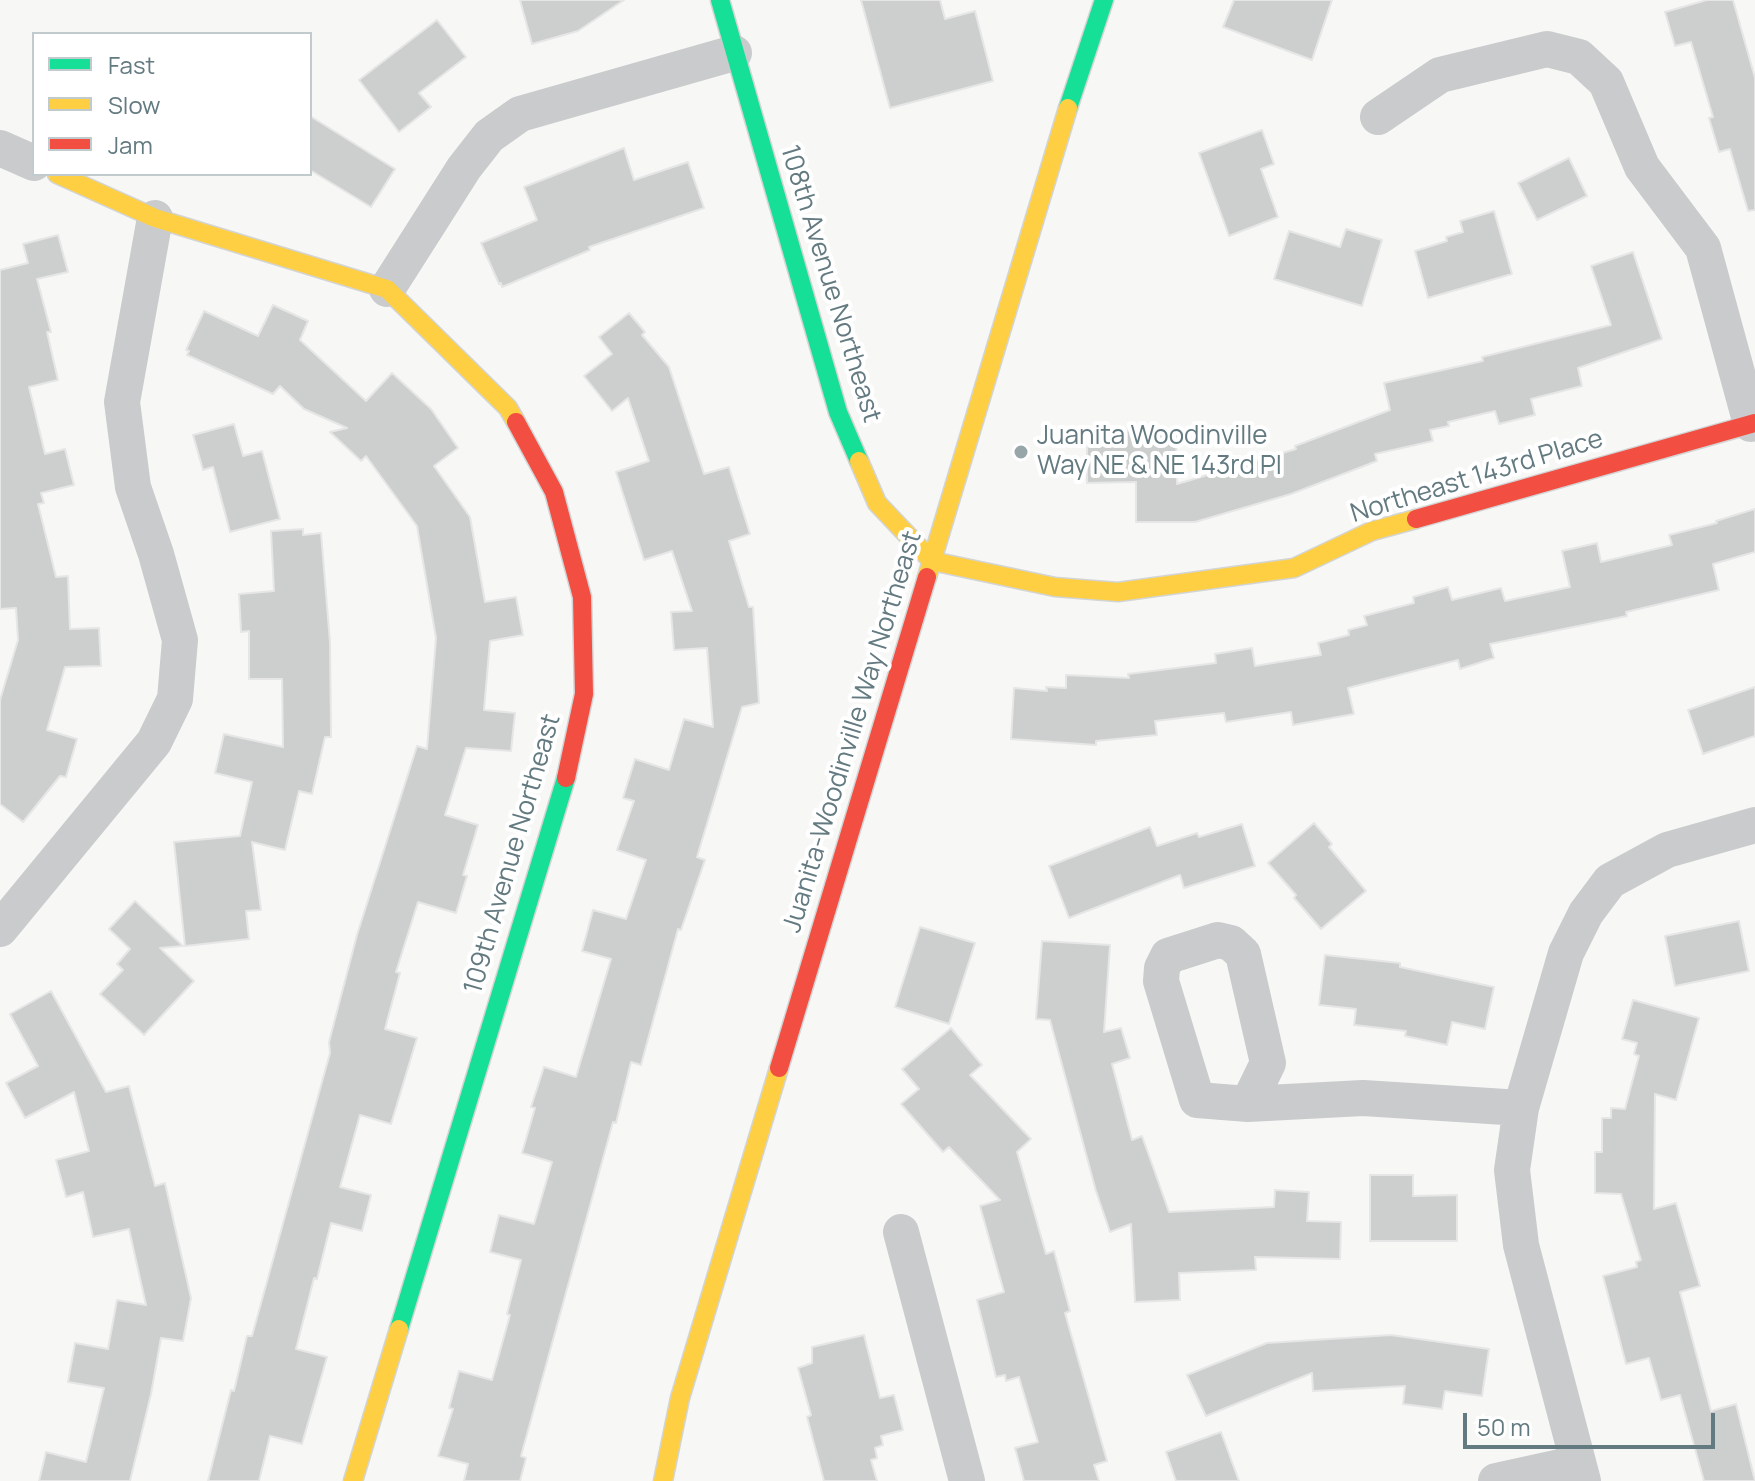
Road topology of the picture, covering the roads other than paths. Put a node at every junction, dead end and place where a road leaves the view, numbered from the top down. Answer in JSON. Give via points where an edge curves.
{"nodes":[{"id":1,"x":720,"y":0,"type":"edge"},
{"id":2,"x":1104,"y":0,"type":"edge"},
{"id":3,"x":734,"y":53,"type":"junction"},
{"id":4,"x":1378,"y":117,"type":"dead end"},
{"id":5,"x":0,"y":148,"type":"edge"},
{"id":6,"x":32,"y":162,"type":"edge"},
{"id":7,"x":61,"y":176,"type":"edge"},
{"id":8,"x":155,"y":218,"type":"junction"},
{"id":9,"x":387,"y":289,"type":"junction"},
{"id":10,"x":1753,"y":424,"type":"edge"},
{"id":11,"x":932,"y":561,"type":"junction"},
{"id":12,"x":1755,"y":825,"type":"edge"},
{"id":13,"x":0,"y":929,"type":"edge"},
{"id":14,"x":1248,"y":1104,"type":"dead end"},
{"id":15,"x":1521,"y":1108,"type":"junction"},
{"id":16,"x":901,"y":1232,"type":"dead end"},
{"id":17,"x":1581,"y":1472,"type":"edge"},
{"id":18,"x":353,"y":1481,"type":"edge"},
{"id":19,"x":663,"y":1481,"type":"edge"},
{"id":20,"x":967,"y":1481,"type":"edge"},
{"id":21,"x":1496,"y":1481,"type":"edge"}],
"edges":[{"from":1,"to":3,"type":"street","name":"108th Avenue Northeast"},
{"from":2,"to":11,"type":"street","name":"Juanita-Woodinville Way Northeast"},
{"from":3,"to":9,"type":"street","via":[[520,114],[489,136],[464,168]]},
{"from":3,"to":11,"type":"street","name":"108th Avenue Northeast","via":[[838,412],[877,503]]},
{"from":4,"to":10,"type":"street","via":[[1440,75],[1547,49],[1579,57],[1606,82],[1642,167],[1703,248]]},
{"from":5,"to":6,"type":"street"},
{"from":7,"to":8,"type":"street","name":"109th Avenue Northeast"},
{"from":8,"to":9,"type":"street","name":"109th Avenue Northeast"},
{"from":8,"to":13,"type":"street","via":[[122,402],[133,487],[180,640],[175,699],[154,742]]},
{"from":9,"to":18,"type":"street","name":"109th Avenue Northeast","via":[[508,408],[554,492],[582,597],[584,694],[569,768]]},
{"from":10,"to":11,"type":"street","name":"Northeast 143rd Place","via":[[1372,531],[1294,568],[1118,592],[1055,587]]},
{"from":11,"to":19,"type":"street","name":"Juanita-Woodinville Way Northeast","via":[[680,1398]]},
{"from":12,"to":15,"type":"street","via":[[1667,850],[1610,881],[1566,953]]},
{"from":14,"to":15,"type":"street","via":[[1363,1098]]},
{"from":15,"to":17,"type":"street","via":[[1512,1170],[1521,1245]]},
{"from":16,"to":20,"type":"street"},
{"from":17,"to":21,"type":"street"}]}
